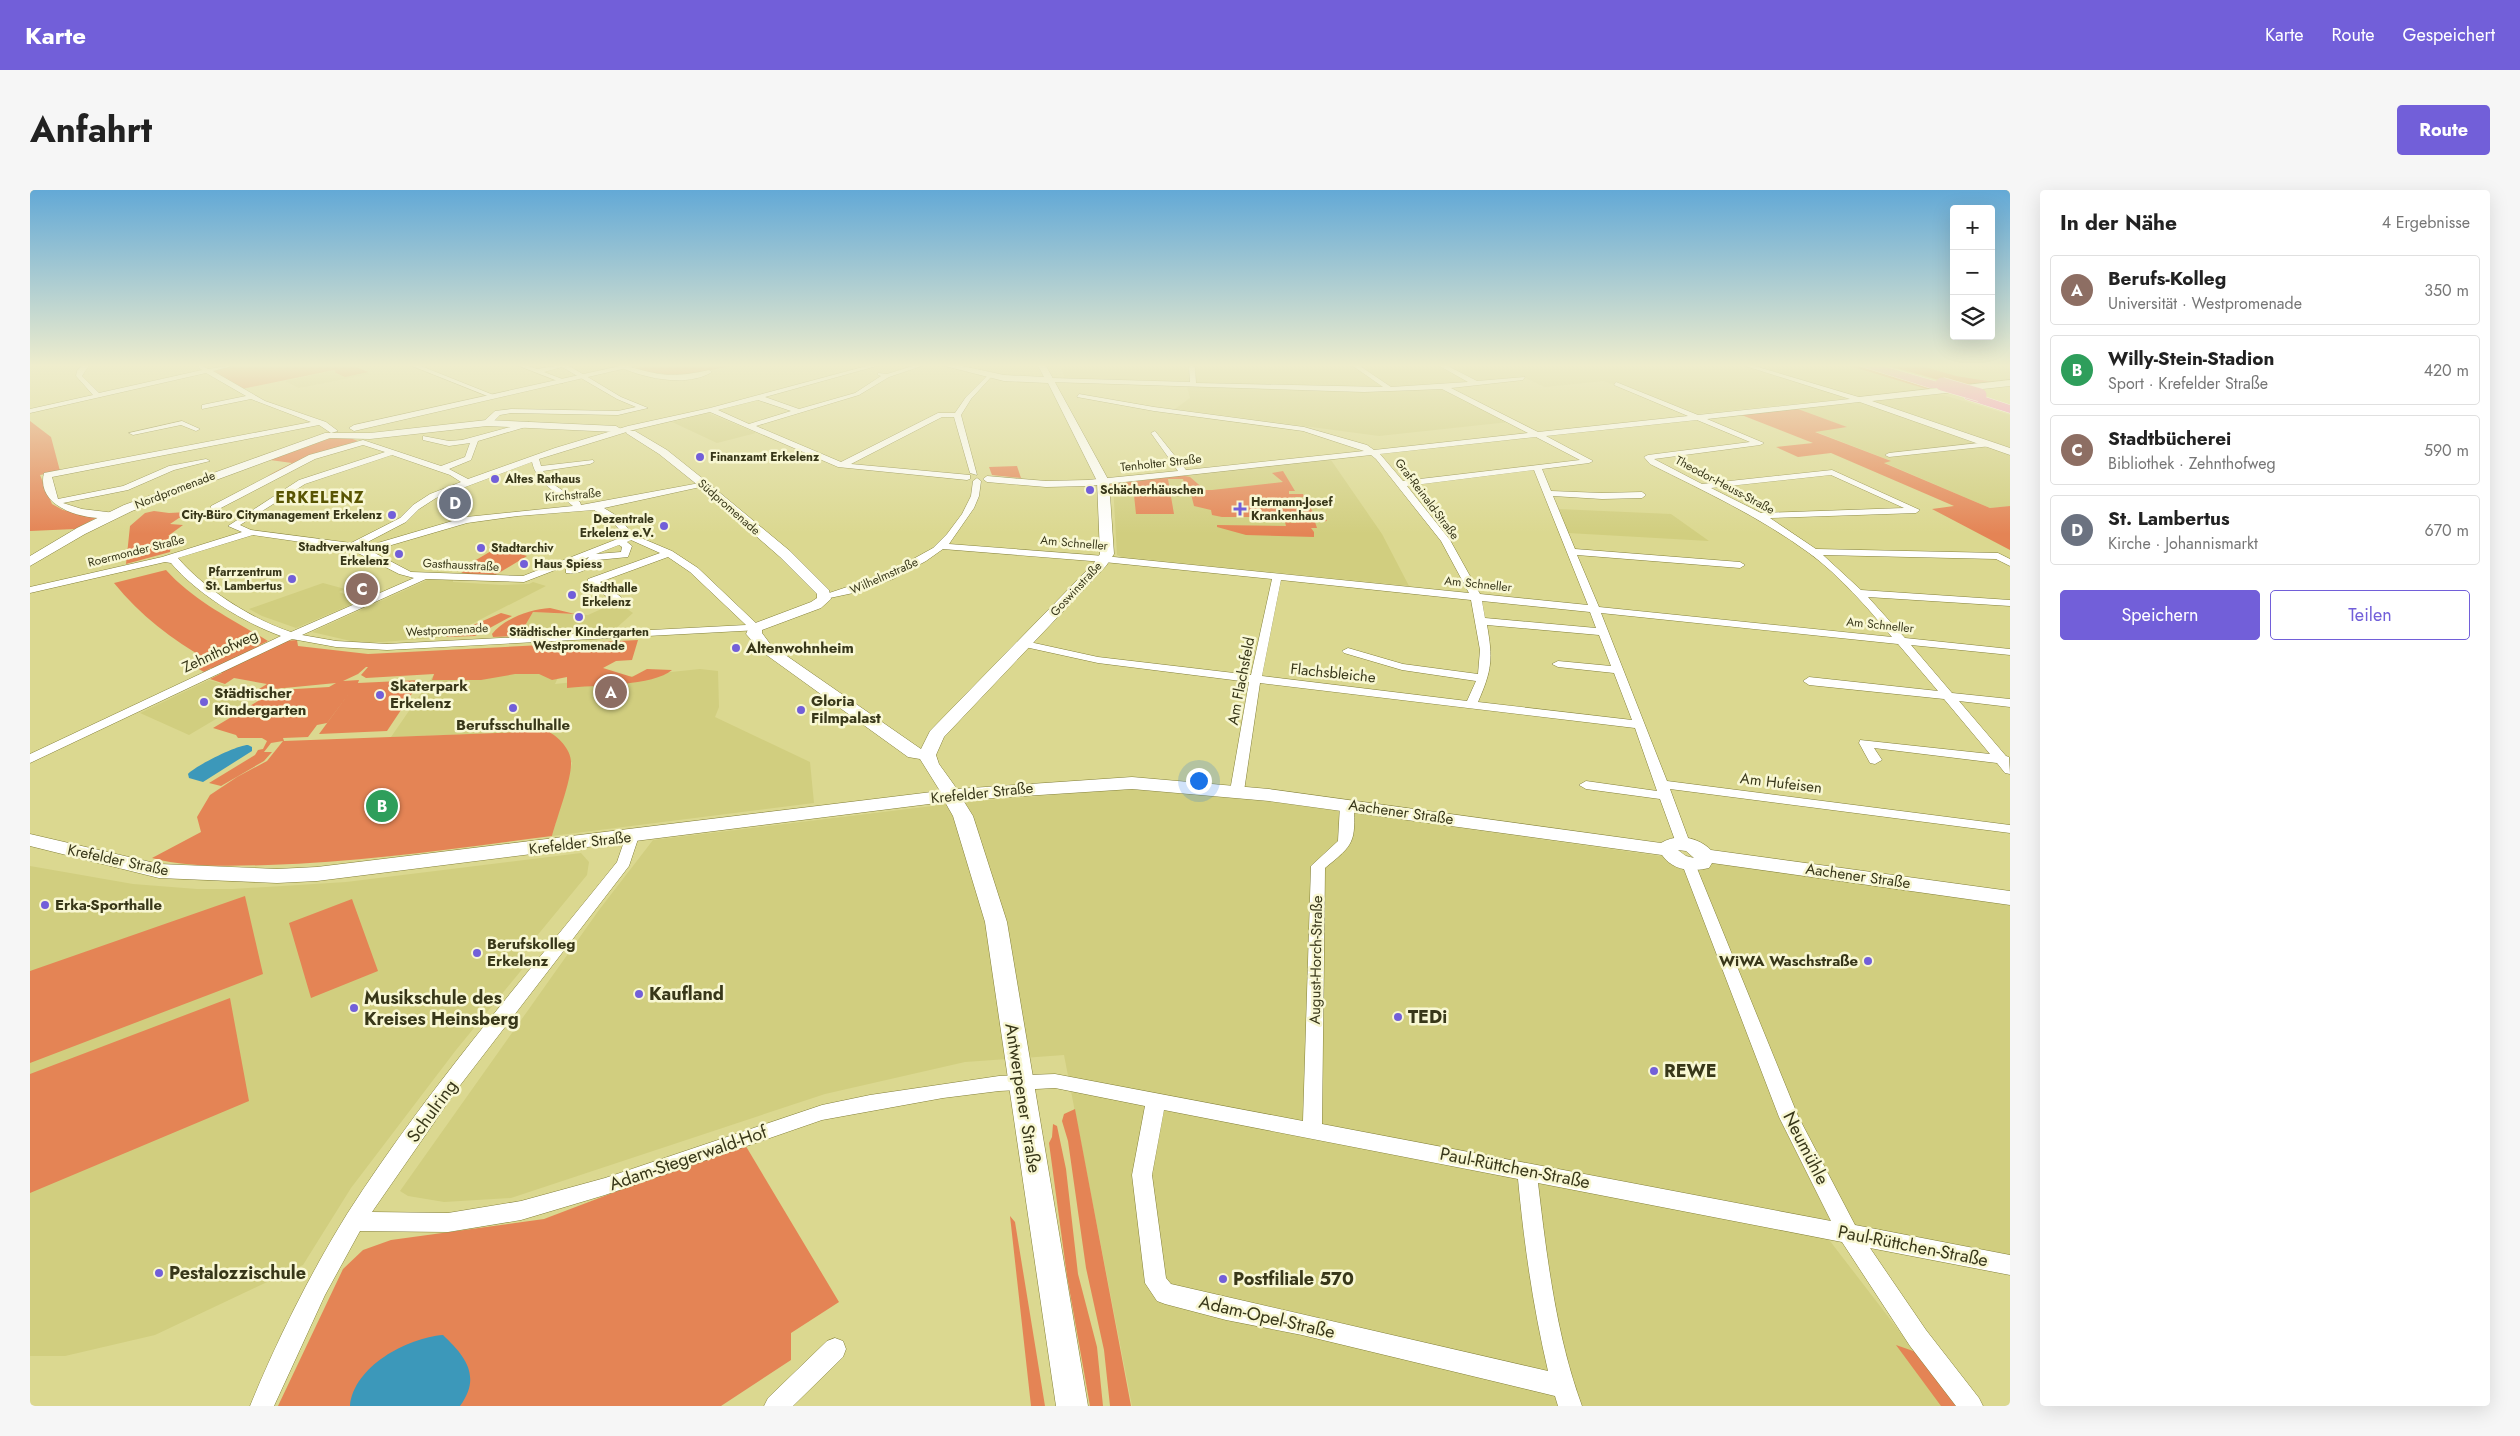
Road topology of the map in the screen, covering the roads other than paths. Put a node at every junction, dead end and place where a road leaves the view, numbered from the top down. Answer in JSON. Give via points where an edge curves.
{"nodes":[{"id":1,"x":178,"y":421,"type":"edge"},
{"id":2,"x":312,"y":421,"type":"edge"},
{"id":3,"x":394,"y":421,"type":"edge"},
{"id":4,"x":489,"y":421,"type":"edge"},
{"id":5,"x":663,"y":421,"type":"edge"},
{"id":6,"x":737,"y":421,"type":"edge"},
{"id":7,"x":768,"y":421,"type":"edge"},
{"id":8,"x":931,"y":421,"type":"edge"},
{"id":9,"x":959,"y":421,"type":"edge"},
{"id":10,"x":1070,"y":421,"type":"edge"},
{"id":11,"x":1239,"y":421,"type":"edge"},
{"id":12,"x":1510,"y":421,"type":"edge"},
{"id":13,"x":1661,"y":421,"type":"edge"},
{"id":14,"x":1705,"y":421,"type":"edge"},
{"id":15,"x":1920,"y":421,"type":"edge"},
{"id":16,"x":182,"y":423,"type":"junction"},
{"id":17,"x":318,"y":423,"type":"junction"},
{"id":18,"x":486,"y":423,"type":"junction"},
{"id":19,"x":526,"y":424,"type":"junction"},
{"id":20,"x":749,"y":426,"type":"junction"},
{"id":21,"x":196,"y":429,"type":"dead end"},
{"id":22,"x":625,"y":431,"type":"junction"},
{"id":23,"x":349,"y":432,"type":"junction"},
{"id":24,"x":331,"y":433,"type":"junction"},
{"id":25,"x":1155,"y":433,"type":"dead end"},
{"id":26,"x":1537,"y":434,"type":"junction"},
{"id":27,"x":426,"y":438,"type":"dead end"},
{"id":28,"x":364,"y":439,"type":"junction"},
{"id":29,"x":474,"y":440,"type":"junction"},
{"id":30,"x":1988,"y":444,"type":"junction"},
{"id":31,"x":150,"y":448,"type":"junction"},
{"id":32,"x":393,"y":452,"type":"junction"},
{"id":33,"x":1373,"y":452,"type":"junction"},
{"id":34,"x":2010,"y":452,"type":"edge"},
{"id":35,"x":1890,"y":455,"type":"dead end"},
{"id":36,"x":535,"y":459,"type":"junction"},
{"id":37,"x":206,"y":460,"type":"dead end"},
{"id":38,"x":590,"y":462,"type":"dead end"},
{"id":39,"x":841,"y":465,"type":"junction"},
{"id":40,"x":442,"y":469,"type":"junction"},
{"id":41,"x":537,"y":469,"type":"junction"},
{"id":42,"x":1538,"y":469,"type":"junction"},
{"id":43,"x":1184,"y":473,"type":"junction"},
{"id":44,"x":976,"y":477,"type":"junction"},
{"id":45,"x":1103,"y":481,"type":"junction"},
{"id":46,"x":467,"y":482,"type":"junction"},
{"id":47,"x":702,"y":484,"type":"junction"},
{"id":48,"x":1402,"y":484,"type":"junction"},
{"id":49,"x":1703,"y":486,"type":"junction"},
{"id":50,"x":1549,"y":493,"type":"junction"},
{"id":51,"x":1642,"y":495,"type":"dead end"},
{"id":52,"x":56,"y":502,"type":"junction"},
{"id":53,"x":596,"y":507,"type":"junction"},
{"id":54,"x":214,"y":508,"type":"dead end"},
{"id":55,"x":577,"y":508,"type":"junction"},
{"id":56,"x":112,"y":515,"type":"junction"},
{"id":57,"x":1760,"y":516,"type":"junction"},
{"id":58,"x":404,"y":520,"type":"dead end"},
{"id":59,"x":432,"y":527,"type":"dead end"},
{"id":60,"x":247,"y":533,"type":"junction"},
{"id":61,"x":631,"y":537,"type":"junction"},
{"id":62,"x":620,"y":541,"type":"junction"},
{"id":63,"x":650,"y":543,"type":"junction"},
{"id":64,"x":352,"y":546,"type":"junction"},
{"id":65,"x":942,"y":546,"type":"junction"},
{"id":66,"x":365,"y":550,"type":"junction"},
{"id":67,"x":669,"y":552,"type":"junction"},
{"id":68,"x":1573,"y":552,"type":"junction"},
{"id":69,"x":1814,"y":552,"type":"junction"},
{"id":70,"x":637,"y":554,"type":"junction"},
{"id":71,"x":591,"y":556,"type":"junction"},
{"id":72,"x":165,"y":559,"type":"junction"},
{"id":73,"x":1104,"y":559,"type":"junction"},
{"id":74,"x":613,"y":560,"type":"junction"},
{"id":75,"x":30,"y":562,"type":"edge"},
{"id":76,"x":2010,"y":563,"type":"edge"},
{"id":77,"x":1740,"y":565,"type":"dead end"},
{"id":78,"x":423,"y":576,"type":"junction"},
{"id":79,"x":1277,"y":577,"type":"junction"},
{"id":80,"x":587,"y":579,"type":"junction"},
{"id":81,"x":30,"y":590,"type":"edge"},
{"id":82,"x":1860,"y":592,"type":"junction"},
{"id":83,"x":825,"y":596,"type":"junction"},
{"id":84,"x":1476,"y":597,"type":"junction"},
{"id":85,"x":617,"y":599,"type":"dead end"},
{"id":86,"x":2010,"y":603,"type":"edge"},
{"id":87,"x":1593,"y":610,"type":"junction"},
{"id":88,"x":1480,"y":621,"type":"junction"},
{"id":89,"x":755,"y":628,"type":"junction"},
{"id":90,"x":1603,"y":632,"type":"junction"},
{"id":91,"x":292,"y":636,"type":"junction"},
{"id":92,"x":1900,"y":641,"type":"junction"},
{"id":93,"x":1025,"y":644,"type":"junction"},
{"id":94,"x":1348,"y":651,"type":"dead end"},
{"id":95,"x":2010,"y":652,"type":"edge"},
{"id":96,"x":1558,"y":664,"type":"dead end"},
{"id":97,"x":1618,"y":670,"type":"junction"},
{"id":98,"x":1482,"y":678,"type":"junction"},
{"id":99,"x":1255,"y":680,"type":"junction"},
{"id":100,"x":1809,"y":681,"type":"dead end"},
{"id":101,"x":1949,"y":696,"type":"junction"},
{"id":102,"x":2010,"y":703,"type":"edge"},
{"id":103,"x":1471,"y":705,"type":"junction"},
{"id":104,"x":1639,"y":725,"type":"junction"},
{"id":105,"x":927,"y":754,"type":"junction"},
{"id":106,"x":30,"y":759,"type":"edge"},
{"id":107,"x":1875,"y":760,"type":"dead end"},
{"id":108,"x":2006,"y":760,"type":"edge"},
{"id":109,"x":2010,"y":770,"type":"edge"},
{"id":110,"x":1132,"y":783,"type":"joint"},
{"id":111,"x":1586,"y":785,"type":"dead end"},
{"id":112,"x":1662,"y":790,"type":"junction"},
{"id":113,"x":1237,"y":791,"type":"junction"},
{"id":114,"x":952,"y":796,"type":"junction"},
{"id":115,"x":1347,"y":805,"type":"junction"},
{"id":116,"x":2010,"y":828,"type":"edge"},
{"id":117,"x":632,"y":836,"type":"junction"},
{"id":118,"x":30,"y":840,"type":"edge"},
{"id":119,"x":1676,"y":847,"type":"junction"},
{"id":120,"x":1697,"y":860,"type":"junction"},
{"id":121,"x":2010,"y":898,"type":"edge"},
{"id":122,"x":1020,"y":1080,"type":"junction"},
{"id":123,"x":1156,"y":1098,"type":"junction"},
{"id":124,"x":1312,"y":1128,"type":"junction"},
{"id":125,"x":1527,"y":1171,"type":"junction"},
{"id":126,"x":355,"y":1221,"type":"junction"},
{"id":127,"x":1848,"y":1233,"type":"junction"},
{"id":128,"x":2010,"y":1265,"type":"edge"},
{"id":129,"x":835,"y":1349,"type":"dead end"},
{"id":130,"x":1567,"y":1396,"type":"edge"},
{"id":131,"x":262,"y":1406,"type":"edge"},
{"id":132,"x":776,"y":1406,"type":"edge"},
{"id":133,"x":1072,"y":1406,"type":"edge"},
{"id":134,"x":1971,"y":1406,"type":"edge"}],
"edges":[{"from":1,"to":16,"type":"street"},
{"from":2,"to":17,"type":"street"},
{"from":3,"to":23,"type":"main road"},
{"from":4,"to":18,"type":"street"},
{"from":5,"to":22,"type":"street"},
{"from":6,"to":20,"type":"street","name":"Tenholter Straße"},
{"from":7,"to":20,"type":"street"},
{"from":8,"to":39,"type":"street"},
{"from":9,"to":44,"type":"street"},
{"from":10,"to":45,"type":"main road","name":"Goswinstraße"},
{"from":11,"to":33,"type":"street","name":"Graf-Reinald-Straße","via":[[1304,429]]},
{"from":12,"to":26,"type":"street"},
{"from":13,"to":26,"type":"street","name":"Tenholter Straße"},
{"from":14,"to":49,"type":"street","name":"Theodor-Heuss-Straße","via":[[1760,443],[1648,457]]},
{"from":15,"to":30,"type":"main road"},
{"from":16,"to":21,"type":"street"},
{"from":16,"to":31,"type":"street","via":[[133,433]]},
{"from":17,"to":24,"type":"street"},
{"from":17,"to":31,"type":"street"},
{"from":18,"to":19,"type":"main road"},
{"from":18,"to":28,"type":"main road"},
{"from":19,"to":22,"type":"main road"},
{"from":19,"to":29,"type":"street"},
{"from":20,"to":39,"type":"street","name":"Tenholter Straße"},
{"from":22,"to":36,"type":"street"},
{"from":22,"to":47,"type":"main road","name":"Südpromenade","via":[[663,452]]},
{"from":23,"to":24,"type":"street","name":"Nordpromenade"},
{"from":23,"to":28,"type":"main road"},
{"from":24,"to":56,"type":"street","name":"Nordpromenade"},
{"from":25,"to":43,"type":"street"},
{"from":26,"to":33,"type":"street","name":"Tenholter Straße"},
{"from":26,"to":42,"type":"street","via":[[1589,461]]},
{"from":27,"to":29,"type":"street","via":[[449,443]]},
{"from":28,"to":32,"type":"street"},
{"from":28,"to":54,"type":"street","via":[[312,457]]},
{"from":29,"to":40,"type":"street","via":[[468,458]]},
{"from":30,"to":34,"type":"street"},
{"from":30,"to":35,"type":"street"},
{"from":31,"to":52,"type":"street","via":[[46,475]]},
{"from":32,"to":40,"type":"street"},
{"from":32,"to":60,"type":"street","via":[[325,472],[292,486],[233,526]]},
{"from":33,"to":43,"type":"street","name":"Tenholter Straße"},
{"from":33,"to":48,"type":"street","name":"Graf-Reinald-Straße"},
{"from":36,"to":41,"type":"street"},
{"from":36,"to":46,"type":"street"},
{"from":37,"to":52,"type":"street","via":[[172,468],[125,488]]},
{"from":38,"to":41,"type":"street"},
{"from":39,"to":44,"type":"street","name":"Tenholter Straße"},
{"from":40,"to":46,"type":"street"},
{"from":41,"to":55,"type":"street","via":[[549,486],[577,504]]},
{"from":42,"to":48,"type":"street"},
{"from":42,"to":50,"type":"street"},
{"from":43,"to":45,"type":"street","name":"Tenholter Straße"},
{"from":44,"to":45,"type":"street","name":"Tenholter Straße","via":[[1046,484]]},
{"from":44,"to":65,"type":"street","name":"Wilhelmstraße","via":[[969,507]]},
{"from":45,"to":73,"type":"main road","name":"Goswinstraße","via":[[1107,554]]},
{"from":46,"to":64,"type":"street","via":[[426,501],[402,520]]},
{"from":47,"to":53,"type":"street","name":"Kirchstraße"},
{"from":47,"to":83,"type":"main road","name":"Südpromenade","via":[[785,554]]},
{"from":48,"to":84,"type":"street","name":"Graf-Reinald-Straße","via":[[1445,540]]},
{"from":49,"to":57,"type":"street","name":"Theodor-Heuss-Straße"},
{"from":49,"to":57,"type":"street","via":[[1832,472],[1916,510]]},
{"from":50,"to":51,"type":"street"},
{"from":50,"to":68,"type":"street"},
{"from":52,"to":56,"type":"street","via":[[69,508]]},
{"from":53,"to":55,"type":"street","name":"Kirchstraße"},
{"from":53,"to":61,"type":"street","via":[[614,518]]},
{"from":55,"to":66,"type":"street","name":"Kirchstraße","via":[[475,519]]},
{"from":56,"to":75,"type":"street","name":"Nordpromenade"},
{"from":57,"to":69,"type":"street","name":"Theodor-Heuss-Straße"},
{"from":58,"to":59,"type":"street"},
{"from":60,"to":64,"type":"street","name":"Gasthausstraße"},
{"from":60,"to":72,"type":"street","name":"Roermonder Straße"},
{"from":61,"to":62,"type":"street","name":"Gasthausstraße"},
{"from":61,"to":63,"type":"street"},
{"from":62,"to":70,"type":"street"},
{"from":62,"to":71,"type":"street","name":"Gasthausstraße"},
{"from":63,"to":67,"type":"street"},
{"from":63,"to":70,"type":"street"},
{"from":64,"to":66,"type":"street","name":"Gasthausstraße"},
{"from":65,"to":73,"type":"street","name":"Am Schneller"},
{"from":65,"to":83,"type":"street","name":"Wilhelmstraße","via":[[868,586]]},
{"from":66,"to":78,"type":"street","name":"Gasthausstraße","via":[[404,573]]},
{"from":67,"to":70,"type":"street"},
{"from":67,"to":89,"type":"street","via":[[694,570]]},
{"from":68,"to":77,"type":"street"},
{"from":68,"to":87,"type":"street"},
{"from":69,"to":76,"type":"street","via":[[1998,556]]},
{"from":69,"to":82,"type":"street","name":"Theodor-Heuss-Straße"},
{"from":70,"to":74,"type":"street"},
{"from":70,"to":74,"type":"street"},
{"from":70,"to":80,"type":"street"},
{"from":71,"to":74,"type":"street"},
{"from":71,"to":78,"type":"street","name":"Gasthausstraße","via":[[585,567],[565,568],[513,580]]},
{"from":72,"to":81,"type":"street","name":"Roermonder Straße"},
{"from":72,"to":91,"type":"street","name":"Westpromenade","via":[[174,560],[197,584],[241,612]]},
{"from":73,"to":79,"type":"street","name":"Am Schneller"},
{"from":73,"to":93,"type":"main road","name":"Goswinstraße"},
{"from":74,"to":80,"type":"street","via":[[599,564]]},
{"from":78,"to":91,"type":"street","name":"Zehnthofweg"},
{"from":79,"to":84,"type":"street","name":"Am Schneller"},
{"from":79,"to":99,"type":"street","name":"Am Flachsfeld","via":[[1270,622]]},
{"from":80,"to":85,"type":"street"},
{"from":82,"to":86,"type":"street"},
{"from":82,"to":92,"type":"street","name":"Theodor-Heuss-Straße"},
{"from":83,"to":89,"type":"main road","name":"Wilhelmstraße","via":[[822,602],[808,609]]},
{"from":84,"to":87,"type":"street","name":"Am Schneller"},
{"from":84,"to":88,"type":"street","name":"Graf-Reinald-Straße"},
{"from":87,"to":90,"type":"street"},
{"from":87,"to":92,"type":"street","name":"Am Schneller"},
{"from":88,"to":90,"type":"street"},
{"from":88,"to":98,"type":"street","name":"Graf-Reinald-Straße","via":[[1486,650]]},
{"from":89,"to":91,"type":"street","name":"Westpromenade","via":[[387,647],[339,644]]},
{"from":89,"to":105,"type":"main road","via":[[754,634],[778,658],[914,753]]},
{"from":90,"to":97,"type":"street"},
{"from":91,"to":106,"type":"street","name":"Zehnthofweg"},
{"from":92,"to":95,"type":"street","name":"Am Schneller"},
{"from":92,"to":101,"type":"street","name":"Theodor-Heuss-Straße"},
{"from":93,"to":99,"type":"street","name":"Flachsbleiche","via":[[1098,660]]},
{"from":93,"to":105,"type":"main road","name":"Goswinstraße","via":[[936,735]]},
{"from":94,"to":98,"type":"street","via":[[1402,667]]},
{"from":96,"to":97,"type":"street"},
{"from":97,"to":104,"type":"street"},
{"from":98,"to":103,"type":"street","name":"Graf-Reinald-Straße"},
{"from":99,"to":103,"type":"street","name":"Flachsbleiche"},
{"from":99,"to":113,"type":"street","name":"Am Flachsfeld"},
{"from":100,"to":101,"type":"street"},
{"from":101,"to":102,"type":"street"},
{"from":101,"to":108,"type":"street","name":"Theodor-Heuss-Straße"},
{"from":103,"to":104,"type":"street","name":"Flachsbleiche"},
{"from":104,"to":112,"type":"street"},
{"from":105,"to":114,"type":"main road","via":[[931,766]]},
{"from":107,"to":108,"type":"street","via":[[1865,743]]},
{"from":108,"to":109,"type":"street","name":"Theodor-Heuss-Straße"},
{"from":110,"to":113,"type":"main road","name":"Aachener Straße"},
{"from":110,"to":114,"type":"main road","name":"Krefelder Straße","via":[[1052,786]]},
{"from":111,"to":112,"type":"street","name":"Am Hufeisen"},
{"from":112,"to":116,"type":"street","name":"Am Hufeisen"},
{"from":112,"to":119,"type":"street"},
{"from":113,"to":115,"type":"main road","name":"Aachener Straße"},
{"from":114,"to":117,"type":"main road","name":"Krefelder Straße"},
{"from":114,"to":122,"type":"main road","name":"Antwerpener Straße","via":[[970,835],[996,922]]},
{"from":115,"to":119,"type":"main road","name":"Aachener Straße"},
{"from":115,"to":124,"type":"street","name":"August-Horch-Straße","via":[[1348,840],[1318,866]]},
{"from":117,"to":118,"type":"main road","name":"Krefelder Straße","via":[[278,876],[159,871]]},
{"from":117,"to":126,"type":"street","name":"Schulring","via":[[624,863],[462,1070]]},
{"from":119,"to":120,"type":"street","via":[[1677,860]]},
{"from":120,"to":121,"type":"street","name":"Aachener Straße"},
{"from":120,"to":127,"type":"street","name":"Neumühle","via":[[1789,1117]]},
{"from":122,"to":123,"type":"street","name":"Paul-Rüttchen-Straße","via":[[1056,1081]]},
{"from":122,"to":126,"type":"street","name":"Adam-Stegerwald-Hof","via":[[811,1115],[604,1187],[486,1218],[414,1224]]},
{"from":122,"to":133,"type":"main road","name":"Antwerpener Straße"},
{"from":123,"to":124,"type":"street","name":"Paul-Rüttchen-Straße"},
{"from":123,"to":130,"type":"street","name":"Adam-Opel-Straße","via":[[1142,1175],[1156,1283],[1165,1293],[1302,1324]]},
{"from":124,"to":125,"type":"street","name":"Paul-Rüttchen-Straße"},
{"from":125,"to":127,"type":"street","name":"Paul-Rüttchen-Straße"},
{"from":125,"to":130,"type":"street","name":"Adam-Opel-Straße","via":[[1545,1310]]},
{"from":126,"to":131,"type":"street","name":"Schulring","via":[[315,1295]]},
{"from":127,"to":128,"type":"street","name":"Paul-Rüttchen-Straße"},
{"from":127,"to":134,"type":"street","name":"Neumühle","via":[[1918,1338]]},
{"from":129,"to":132,"type":"street"}]}
